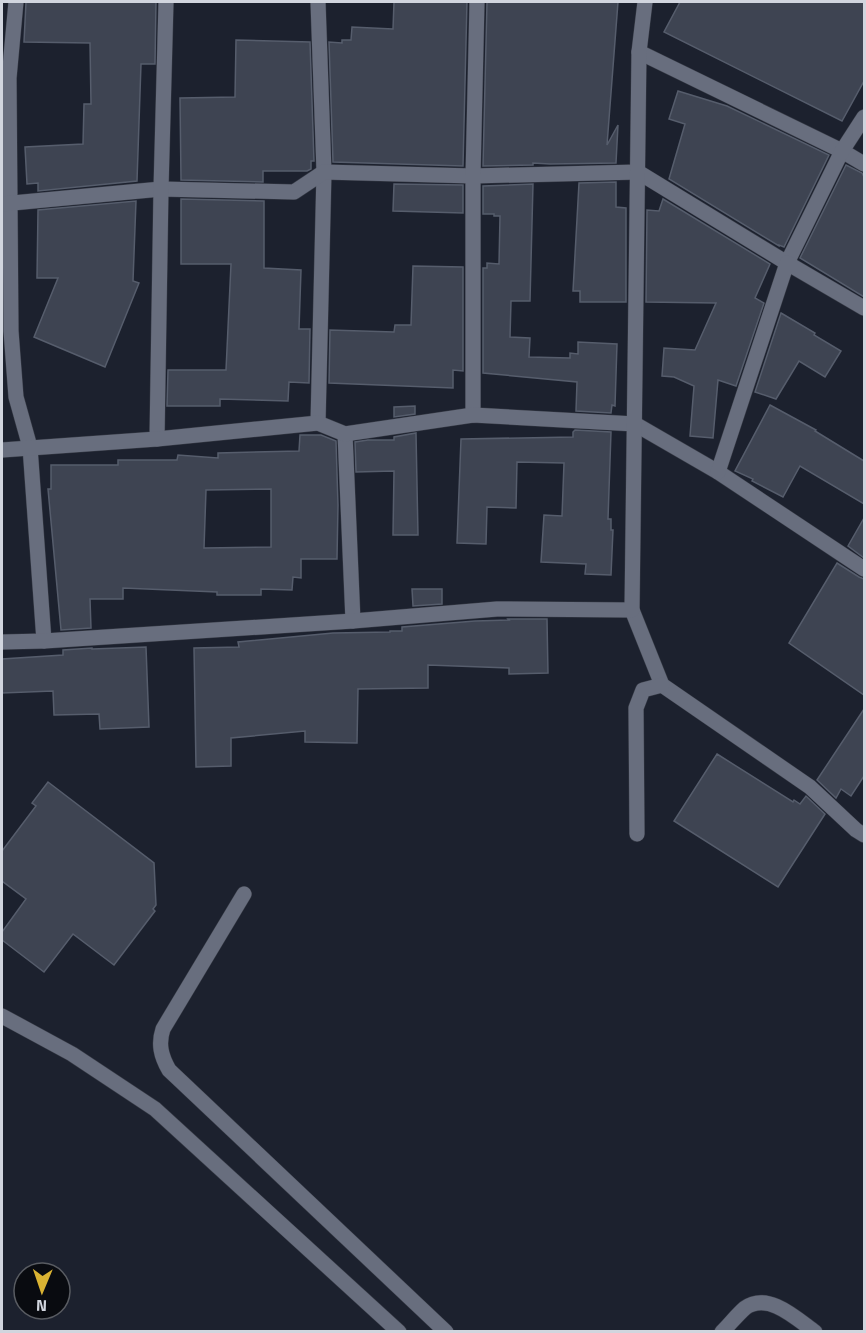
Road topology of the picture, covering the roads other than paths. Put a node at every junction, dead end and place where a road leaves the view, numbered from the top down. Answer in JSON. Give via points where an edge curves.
{"nodes":[{"id":1,"x":16,"y":2,"type":"edge"},
{"id":2,"x":166,"y":2,"type":"edge"},
{"id":3,"x":318,"y":2,"type":"edge"},
{"id":4,"x":477,"y":2,"type":"edge"},
{"id":5,"x":645,"y":2,"type":"edge"},
{"id":6,"x":639,"y":52,"type":"junction"},
{"id":7,"x":864,"y":117,"type":"edge"},
{"id":8,"x":842,"y":151,"type":"junction"},
{"id":9,"x":864,"y":164,"type":"edge"},
{"id":10,"x":324,"y":172,"type":"junction"},
{"id":11,"x":639,"y":172,"type":"junction"},
{"id":12,"x":473,"y":176,"type":"junction"},
{"id":13,"x":161,"y":189,"type":"junction"},
{"id":14,"x":6,"y":204,"type":"edge"},
{"id":15,"x":787,"y":263,"type":"junction"},
{"id":16,"x":864,"y":308,"type":"edge"},
{"id":17,"x":473,"y":415,"type":"junction"},
{"id":18,"x":318,"y":423,"type":"junction"},
{"id":19,"x":635,"y":424,"type":"junction"},
{"id":20,"x":345,"y":434,"type":"junction"},
{"id":21,"x":157,"y":439,"type":"junction"},
{"id":22,"x":30,"y":447,"type":"junction"},
{"id":23,"x":2,"y":450,"type":"edge"},
{"id":24,"x":718,"y":472,"type":"junction"},
{"id":25,"x":864,"y":569,"type":"edge"},
{"id":26,"x":632,"y":610,"type":"junction"},
{"id":27,"x":352,"y":621,"type":"junction"},
{"id":28,"x":44,"y":641,"type":"junction"},
{"id":29,"x":2,"y":642,"type":"edge"},
{"id":30,"x":662,"y":685,"type":"junction"},
{"id":31,"x":637,"y":834,"type":"dead end"},
{"id":32,"x":864,"y":835,"type":"edge"},
{"id":33,"x":244,"y":894,"type":"dead end"},
{"id":34,"x":2,"y":1016,"type":"edge"},
{"id":35,"x":399,"y":1332,"type":"edge"},
{"id":36,"x":446,"y":1332,"type":"edge"},
{"id":37,"x":722,"y":1332,"type":"edge"},
{"id":38,"x":815,"y":1332,"type":"edge"}],
"edges":[{"from":1,"to":14,"type":"street","via":[[9,78]]},
{"from":2,"to":13,"type":"street"},
{"from":3,"to":10,"type":"street"},
{"from":4,"to":12,"type":"street"},
{"from":5,"to":6,"type":"street"},
{"from":6,"to":8,"type":"street"},
{"from":6,"to":11,"type":"street"},
{"from":7,"to":8,"type":"street"},
{"from":8,"to":9,"type":"street"},
{"from":8,"to":15,"type":"street"},
{"from":10,"to":12,"type":"street"},
{"from":10,"to":13,"type":"street","via":[[294,192]]},
{"from":10,"to":18,"type":"street"},
{"from":11,"to":12,"type":"street"},
{"from":11,"to":15,"type":"street"},
{"from":11,"to":19,"type":"street"},
{"from":12,"to":17,"type":"street"},
{"from":13,"to":14,"type":"street"},
{"from":13,"to":21,"type":"street"},
{"from":14,"to":22,"type":"street","via":[[16,397]]},
{"from":15,"to":16,"type":"street"},
{"from":15,"to":24,"type":"street"},
{"from":17,"to":19,"type":"street"},
{"from":17,"to":20,"type":"street"},
{"from":18,"to":20,"type":"street"},
{"from":18,"to":21,"type":"street"},
{"from":19,"to":24,"type":"street"},
{"from":19,"to":26,"type":"street"},
{"from":20,"to":27,"type":"street"},
{"from":21,"to":22,"type":"street"},
{"from":22,"to":23,"type":"street"},
{"from":22,"to":28,"type":"street"},
{"from":24,"to":25,"type":"street"},
{"from":26,"to":27,"type":"street","via":[[497,609]]},
{"from":26,"to":30,"type":"street"},
{"from":27,"to":28,"type":"street"},
{"from":28,"to":29,"type":"street"},
{"from":30,"to":31,"type":"street","via":[[643,690],[636,708]]},
{"from":30,"to":32,"type":"street","via":[[810,787]]},
{"from":33,"to":36,"type":"street","via":[[163,1029],[163,1060],[169,1070]]},
{"from":34,"to":35,"type":"street","via":[[72,1054],[155,1109]]},
{"from":37,"to":38,"type":"street","via":[[756,1302],[783,1309]]}]}
